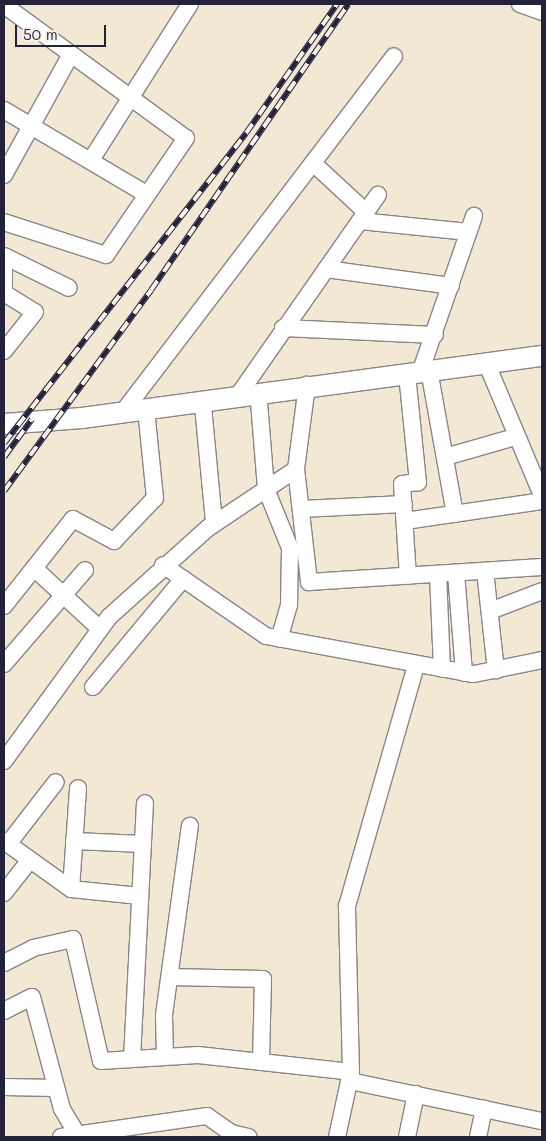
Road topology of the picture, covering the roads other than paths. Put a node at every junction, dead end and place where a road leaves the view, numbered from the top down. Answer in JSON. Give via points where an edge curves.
{"nodes":[{"id":1,"x":190,"y":4,"type":"edge"},
{"id":2,"x":520,"y":4,"type":"edge"},
{"id":3,"x":4,"y":5,"type":"edge"},
{"id":4,"x":542,"y":12,"type":"edge"},
{"id":5,"x":71,"y":54,"type":"junction"},
{"id":6,"x":394,"y":56,"type":"dead end"},
{"id":7,"x":131,"y":98,"type":"junction"},
{"id":8,"x":4,"y":110,"type":"edge"},
{"id":9,"x":30,"y":123,"type":"junction"},
{"id":10,"x":91,"y":160,"type":"junction"},
{"id":11,"x":313,"y":163,"type":"junction"},
{"id":12,"x":6,"y":166,"type":"edge"},
{"id":13,"x":146,"y":194,"type":"junction"},
{"id":14,"x":378,"y":195,"type":"dead end"},
{"id":15,"x":363,"y":216,"type":"junction"},
{"id":16,"x":474,"y":216,"type":"dead end"},
{"id":17,"x":4,"y":222,"type":"edge"},
{"id":18,"x":468,"y":232,"type":"junction"},
{"id":19,"x":4,"y":256,"type":"edge"},
{"id":20,"x":326,"y":269,"type":"junction"},
{"id":21,"x":4,"y":270,"type":"edge"},
{"id":22,"x":451,"y":286,"type":"junction"},
{"id":23,"x":4,"y":288,"type":"edge"},
{"id":24,"x":69,"y":288,"type":"dead end"},
{"id":25,"x":4,"y":293,"type":"edge"},
{"id":26,"x":283,"y":328,"type":"junction"},
{"id":27,"x":435,"y":335,"type":"junction"},
{"id":28,"x":4,"y":351,"type":"edge"},
{"id":29,"x":542,"y":356,"type":"edge"},
{"id":30,"x":488,"y":368,"type":"junction"},
{"id":31,"x":542,"y":368,"type":"edge"},
{"id":32,"x":420,"y":378,"type":"junction"},
{"id":33,"x":307,"y":390,"type":"junction"},
{"id":34,"x":239,"y":394,"type":"junction"},
{"id":35,"x":260,"y":402,"type":"junction"},
{"id":36,"x":203,"y":406,"type":"junction"},
{"id":37,"x":149,"y":408,"type":"junction"},
{"id":38,"x":123,"y":412,"type":"junction"},
{"id":39,"x":4,"y":424,"type":"edge"},
{"id":40,"x":515,"y":437,"type":"junction"},
{"id":41,"x":444,"y":457,"type":"junction"},
{"id":42,"x":296,"y":469,"type":"junction"},
{"id":43,"x":266,"y":489,"type":"junction"},
{"id":44,"x":542,"y":495,"type":"edge"},
{"id":45,"x":542,"y":501,"type":"edge"},
{"id":46,"x":404,"y":504,"type":"junction"},
{"id":47,"x":300,"y":509,"type":"junction"},
{"id":48,"x":455,"y":514,"type":"junction"},
{"id":49,"x":405,"y":520,"type":"junction"},
{"id":50,"x":214,"y":523,"type":"junction"},
{"id":51,"x":163,"y":565,"type":"junction"},
{"id":52,"x":542,"y":567,"type":"edge"},
{"id":53,"x":34,"y":568,"type":"junction"},
{"id":54,"x":85,"y":570,"type":"dead end"},
{"id":55,"x":485,"y":570,"type":"junction"},
{"id":56,"x":456,"y":572,"type":"junction"},
{"id":57,"x":438,"y":574,"type":"junction"},
{"id":58,"x":408,"y":576,"type":"junction"},
{"id":59,"x":184,"y":580,"type":"junction"},
{"id":60,"x":542,"y":591,"type":"edge"},
{"id":61,"x":63,"y":595,"type":"junction"},
{"id":62,"x":4,"y":606,"type":"edge"},
{"id":63,"x":490,"y":612,"type":"junction"},
{"id":64,"x":100,"y":629,"type":"junction"},
{"id":65,"x":280,"y":639,"type":"junction"},
{"id":66,"x":542,"y":660,"type":"edge"},
{"id":67,"x":4,"y":664,"type":"edge"},
{"id":68,"x":416,"y":665,"type":"junction"},
{"id":69,"x":442,"y":669,"type":"junction"},
{"id":70,"x":496,"y":670,"type":"junction"},
{"id":71,"x":464,"y":673,"type":"junction"},
{"id":72,"x":93,"y":687,"type":"dead end"},
{"id":73,"x":4,"y":761,"type":"edge"},
{"id":74,"x":56,"y":782,"type":"dead end"},
{"id":75,"x":78,"y":788,"type":"dead end"},
{"id":76,"x":145,"y":803,"type":"dead end"},
{"id":77,"x":190,"y":826,"type":"dead end"},
{"id":78,"x":74,"y":841,"type":"junction"},
{"id":79,"x":6,"y":843,"type":"edge"},
{"id":80,"x":143,"y":844,"type":"junction"},
{"id":81,"x":30,"y":860,"type":"junction"},
{"id":82,"x":71,"y":889,"type":"junction"},
{"id":83,"x":4,"y":892,"type":"edge"},
{"id":84,"x":140,"y":896,"type":"junction"},
{"id":85,"x":4,"y":963,"type":"edge"},
{"id":86,"x":170,"y":977,"type":"junction"},
{"id":87,"x":4,"y":1011,"type":"edge"},
{"id":88,"x":165,"y":1057,"type":"junction"},
{"id":89,"x":132,"y":1059,"type":"junction"},
{"id":90,"x":261,"y":1062,"type":"junction"},
{"id":91,"x":351,"y":1076,"type":"junction"},
{"id":92,"x":4,"y":1087,"type":"edge"},
{"id":93,"x":56,"y":1088,"type":"junction"},
{"id":94,"x":416,"y":1094,"type":"junction"},
{"id":95,"x":484,"y":1109,"type":"junction"},
{"id":96,"x":542,"y":1121,"type":"edge"},
{"id":97,"x":69,"y":1134,"type":"edge"},
{"id":98,"x":228,"y":1135,"type":"edge"},
{"id":99,"x":249,"y":1137,"type":"edge"},
{"id":100,"x":337,"y":1137,"type":"edge"},
{"id":101,"x":407,"y":1137,"type":"edge"},
{"id":102,"x":478,"y":1137,"type":"edge"}],
"edges":[{"from":1,"to":7,"type":"street"},
{"from":2,"to":4,"type":"street"},
{"from":3,"to":5,"type":"street"},
{"from":5,"to":7,"type":"street"},
{"from":5,"to":9,"type":"street"},
{"from":6,"to":11,"type":"street"},
{"from":7,"to":10,"type":"street"},
{"from":7,"to":13,"type":"street","via":[[186,138]]},
{"from":8,"to":9,"type":"street"},
{"from":9,"to":10,"type":"street"},
{"from":9,"to":12,"type":"street"},
{"from":10,"to":13,"type":"street"},
{"from":11,"to":15,"type":"street"},
{"from":11,"to":38,"type":"street"},
{"from":13,"to":17,"type":"street","via":[[106,256]]},
{"from":14,"to":15,"type":"street"},
{"from":15,"to":18,"type":"street"},
{"from":15,"to":20,"type":"street"},
{"from":16,"to":18,"type":"street"},
{"from":18,"to":22,"type":"street"},
{"from":19,"to":24,"type":"street"},
{"from":20,"to":22,"type":"street"},
{"from":20,"to":26,"type":"street"},
{"from":21,"to":23,"type":"street"},
{"from":22,"to":27,"type":"street"},
{"from":25,"to":28,"type":"street","via":[[34,312]]},
{"from":26,"to":27,"type":"street"},
{"from":26,"to":34,"type":"street"},
{"from":27,"to":32,"type":"street"},
{"from":29,"to":30,"type":"main road"},
{"from":30,"to":31,"type":"main road"},
{"from":30,"to":32,"type":"main road"},
{"from":30,"to":40,"type":"street"},
{"from":32,"to":33,"type":"main road"},
{"from":32,"to":41,"type":"street"},
{"from":32,"to":46,"type":"street","via":[[418,482],[402,484]]},
{"from":33,"to":34,"type":"main road"},
{"from":33,"to":35,"type":"main road"},
{"from":33,"to":42,"type":"street"},
{"from":34,"to":37,"type":"main road"},
{"from":35,"to":36,"type":"main road"},
{"from":35,"to":43,"type":"street"},
{"from":36,"to":37,"type":"main road"},
{"from":36,"to":50,"type":"street"},
{"from":37,"to":38,"type":"main road"},
{"from":37,"to":53,"type":"street","via":[[155,498],[114,541],[74,519]]},
{"from":38,"to":39,"type":"main road"},
{"from":40,"to":41,"type":"street"},
{"from":40,"to":44,"type":"street"},
{"from":41,"to":48,"type":"street"},
{"from":42,"to":43,"type":"street"},
{"from":42,"to":47,"type":"street"},
{"from":43,"to":50,"type":"street"},
{"from":43,"to":65,"type":"street","via":[[290,548],[289,605]]},
{"from":45,"to":48,"type":"street"},
{"from":46,"to":47,"type":"street"},
{"from":46,"to":49,"type":"street"},
{"from":47,"to":58,"type":"street","via":[[309,582]]},
{"from":48,"to":49,"type":"street"},
{"from":49,"to":58,"type":"street"},
{"from":50,"to":51,"type":"street"},
{"from":51,"to":59,"type":"street"},
{"from":51,"to":64,"type":"street"},
{"from":52,"to":55,"type":"street"},
{"from":53,"to":61,"type":"street"},
{"from":53,"to":62,"type":"street"},
{"from":54,"to":61,"type":"street"},
{"from":55,"to":56,"type":"street"},
{"from":55,"to":63,"type":"street"},
{"from":56,"to":57,"type":"street"},
{"from":56,"to":71,"type":"street"},
{"from":57,"to":58,"type":"street"},
{"from":57,"to":69,"type":"street"},
{"from":59,"to":65,"type":"street","via":[[266,636]]},
{"from":59,"to":72,"type":"street"},
{"from":60,"to":63,"type":"street"},
{"from":61,"to":64,"type":"street"},
{"from":61,"to":67,"type":"street"},
{"from":63,"to":70,"type":"street"},
{"from":64,"to":73,"type":"street"},
{"from":65,"to":68,"type":"street"},
{"from":66,"to":70,"type":"street"},
{"from":68,"to":69,"type":"street"},
{"from":68,"to":91,"type":"street","via":[[347,906]]},
{"from":69,"to":71,"type":"street"},
{"from":70,"to":71,"type":"street"},
{"from":74,"to":79,"type":"street"},
{"from":75,"to":78,"type":"street"},
{"from":76,"to":80,"type":"street"},
{"from":77,"to":86,"type":"street"},
{"from":78,"to":80,"type":"street"},
{"from":78,"to":82,"type":"street"},
{"from":79,"to":81,"type":"street"},
{"from":80,"to":84,"type":"street"},
{"from":81,"to":82,"type":"street"},
{"from":81,"to":83,"type":"street"},
{"from":82,"to":84,"type":"street"},
{"from":84,"to":89,"type":"street"},
{"from":85,"to":89,"type":"street","via":[[34,948],[73,939],[101,1061]]},
{"from":86,"to":88,"type":"street"},
{"from":86,"to":90,"type":"street","via":[[262,979]]},
{"from":87,"to":93,"type":"street","via":[[32,997]]},
{"from":88,"to":89,"type":"street"},
{"from":88,"to":90,"type":"street","via":[[198,1055]]},
{"from":90,"to":91,"type":"street"},
{"from":91,"to":94,"type":"street"},
{"from":91,"to":100,"type":"street"},
{"from":92,"to":93,"type":"street"},
{"from":93,"to":97,"type":"street"},
{"from":94,"to":95,"type":"street"},
{"from":94,"to":101,"type":"street"},
{"from":95,"to":96,"type":"street"},
{"from":95,"to":102,"type":"street"},
{"from":97,"to":98,"type":"street","via":[[207,1116]]},
{"from":98,"to":99,"type":"street"}]}
